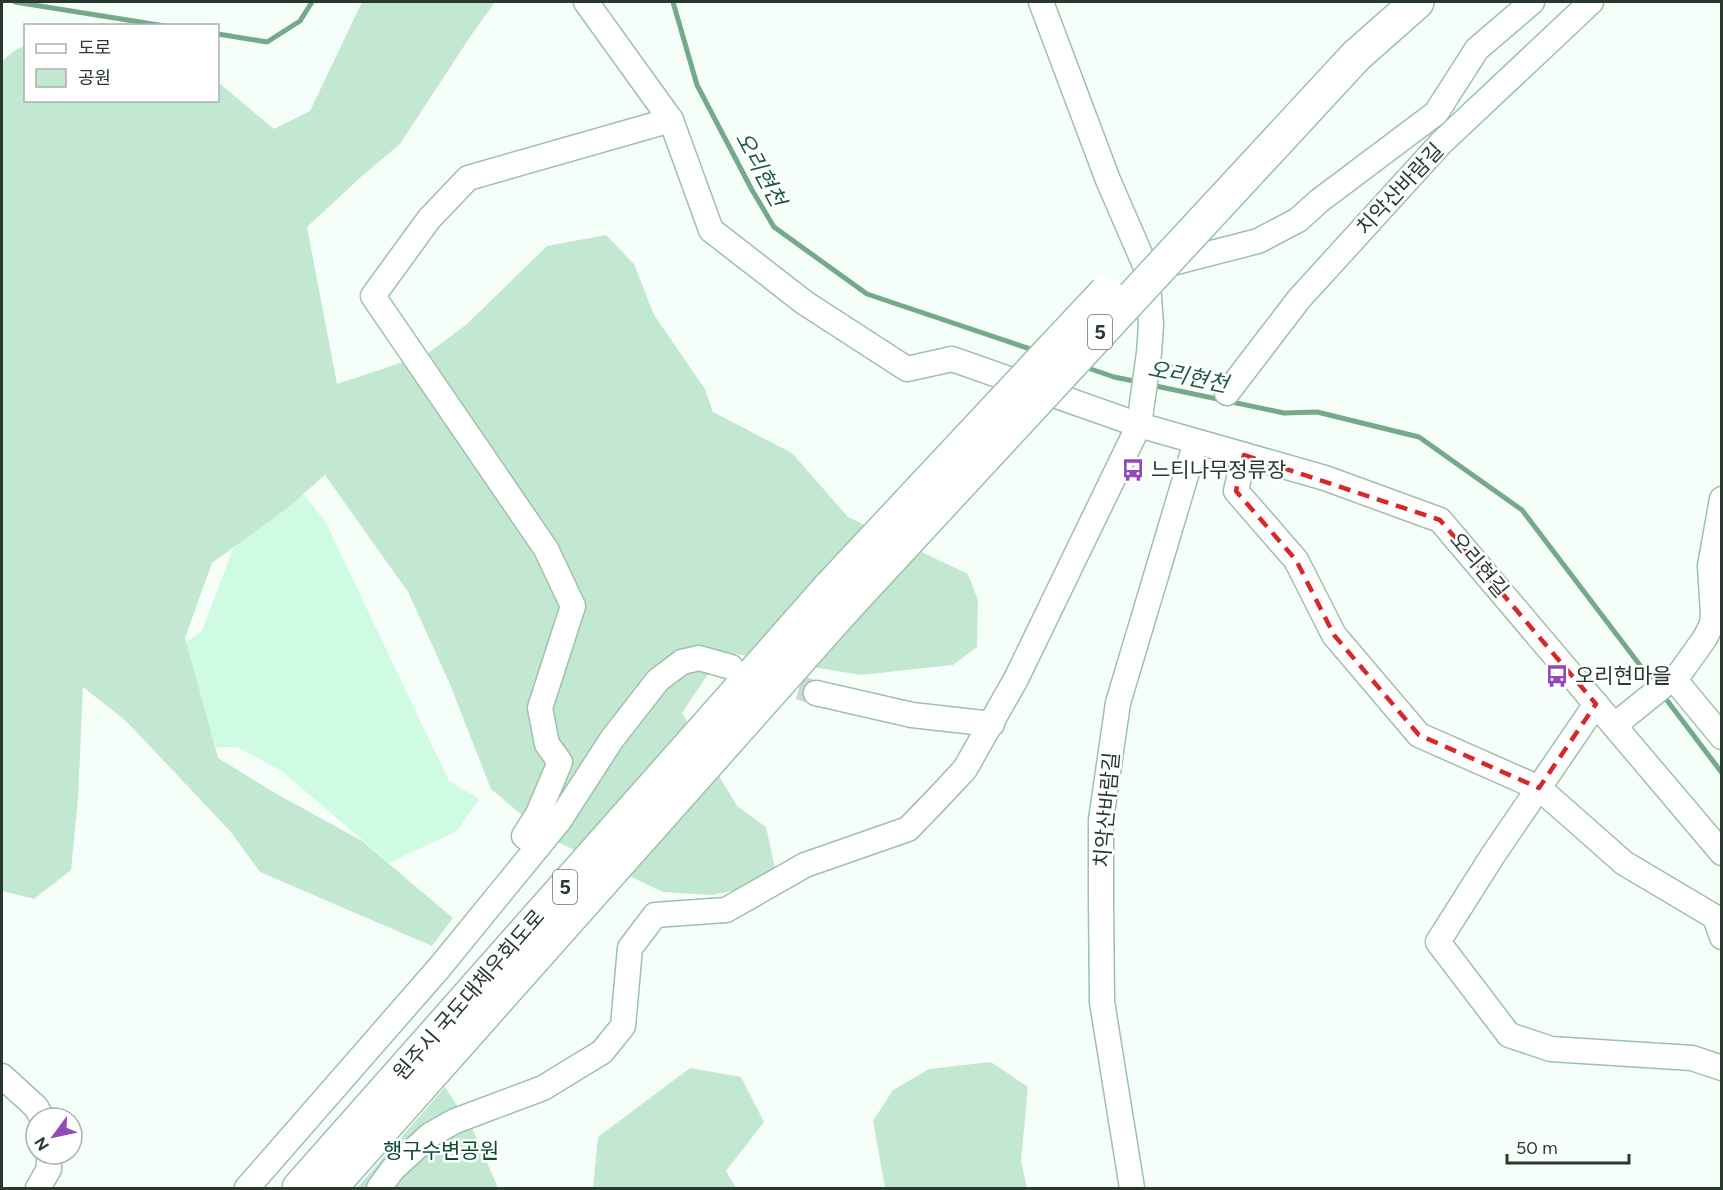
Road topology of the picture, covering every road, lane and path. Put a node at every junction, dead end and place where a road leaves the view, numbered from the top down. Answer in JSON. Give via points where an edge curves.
{"nodes":[{"id":1,"x":586,"y":2,"type":"edge"},
{"id":2,"x":1041,"y":2,"type":"edge"},
{"id":3,"x":1385,"y":2,"type":"edge"},
{"id":4,"x":1417,"y":2,"type":"edge"},
{"id":5,"x":1532,"y":2,"type":"edge"},
{"id":6,"x":1591,"y":2,"type":"edge"},
{"id":7,"x":1346,"y":52,"type":"junction"},
{"id":8,"x":671,"y":120,"type":"junction"},
{"id":9,"x":1147,"y":270,"type":"junction"},
{"id":10,"x":1149,"y":357,"type":"junction"},
{"id":11,"x":1227,"y":393,"type":"joint"},
{"id":12,"x":1140,"y":415,"type":"junction"},
{"id":13,"x":1196,"y":442,"type":"junction"},
{"id":14,"x":1244,"y":455,"type":"junction"},
{"id":15,"x":1722,"y":499,"type":"edge"},
{"id":16,"x":837,"y":597,"type":"junction"},
{"id":17,"x":731,"y":667,"type":"dead end"},
{"id":18,"x":1672,"y":681,"type":"junction"},
{"id":19,"x":816,"y":693,"type":"tunnel mouth"},
{"id":20,"x":1596,"y":704,"type":"junction"},
{"id":21,"x":1621,"y":721,"type":"junction"},
{"id":22,"x":992,"y":724,"type":"junction"},
{"id":23,"x":1722,"y":737,"type":"edge"},
{"id":24,"x":1539,"y":788,"type":"junction"},
{"id":25,"x":538,"y":847,"type":"junction"},
{"id":26,"x":1722,"y":853,"type":"edge"},
{"id":27,"x":1722,"y":937,"type":"edge"},
{"id":28,"x":1722,"y":1068,"type":"edge"},
{"id":29,"x":2,"y":1076,"type":"edge"},
{"id":30,"x":35,"y":1106,"type":"edge"},
{"id":31,"x":49,"y":1166,"type":"edge"},
{"id":32,"x":38,"y":1188,"type":"edge"},
{"id":33,"x":247,"y":1188,"type":"edge"},
{"id":34,"x":299,"y":1188,"type":"edge"},
{"id":35,"x":330,"y":1188,"type":"edge"},
{"id":36,"x":378,"y":1188,"type":"edge"},
{"id":37,"x":1132,"y":1188,"type":"edge"}],
"edges":[{"from":1,"to":8,"type":"street","name":"오리현길"},
{"from":2,"to":9,"type":"street","via":[[1108,180]]},
{"from":3,"to":7,"type":"highway","number":"5"},
{"from":4,"to":7,"type":"highway","number":"5"},
{"from":5,"to":9,"type":"street","via":[[1477,49],[1436,112],[1298,220],[1258,241]]},
{"from":6,"to":11,"type":"street","name":"치악산바람길","via":[[1441,144],[1299,299]]},
{"from":7,"to":16,"type":"highway","number":"5","bridge":true},
{"from":8,"to":12,"type":"street","name":"오리현길","via":[[711,230],[805,303],[907,369],[952,359]]},
{"from":8,"to":25,"type":"street","via":[[468,178],[429,219],[373,296],[546,549],[573,606],[540,708],[548,744],[560,762],[524,836]]},
{"from":9,"to":10,"type":"street"},
{"from":10,"to":11,"type":"path"},
{"from":10,"to":12,"type":"street"},
{"from":12,"to":13,"type":"street","name":"오리현길"},
{"from":12,"to":22,"type":"street"},
{"from":13,"to":14,"type":"street","name":"오리현길"},
{"from":13,"to":37,"type":"street","name":"치악산바람길","via":[[1118,703],[1101,820],[1102,1002]]},
{"from":14,"to":20,"type":"street","name":"오리현길","via":[[1325,478],[1440,520]]},
{"from":14,"to":24,"type":"street","via":[[1236,491],[1296,560],[1334,635],[1419,735]]},
{"from":15,"to":18,"type":"street","via":[[1710,566],[1712,624]]},
{"from":16,"to":34,"type":"highway","name":"원주시 국도대체우회도로","number":"5"},
{"from":16,"to":35,"type":"highway","name":"원주시 국도대체우회도로","number":"5"},
{"from":17,"to":25,"type":"street","via":[[699,658],[682,662],[658,680]]},
{"from":18,"to":21,"type":"street"},
{"from":18,"to":23,"type":"street"},
{"from":19,"to":22,"type":"street","via":[[912,715]]},
{"from":20,"to":21,"type":"street","name":"오리현길"},
{"from":20,"to":24,"type":"street"},
{"from":21,"to":26,"type":"street","name":"오리현길"},
{"from":22,"to":36,"type":"street","via":[[965,769],[908,829],[805,865],[726,910],[655,915],[630,948],[623,1026],[602,1052],[543,1088],[455,1121],[430,1135]]},
{"from":24,"to":27,"type":"street","via":[[1624,862],[1715,917]]},
{"from":24,"to":28,"type":"street","via":[[1438,942],[1509,1035],[1551,1048],[1692,1058]]},
{"from":25,"to":33,"type":"street","via":[[439,968]]},
{"from":29,"to":30,"type":"street"},
{"from":31,"to":32,"type":"street"}]}
